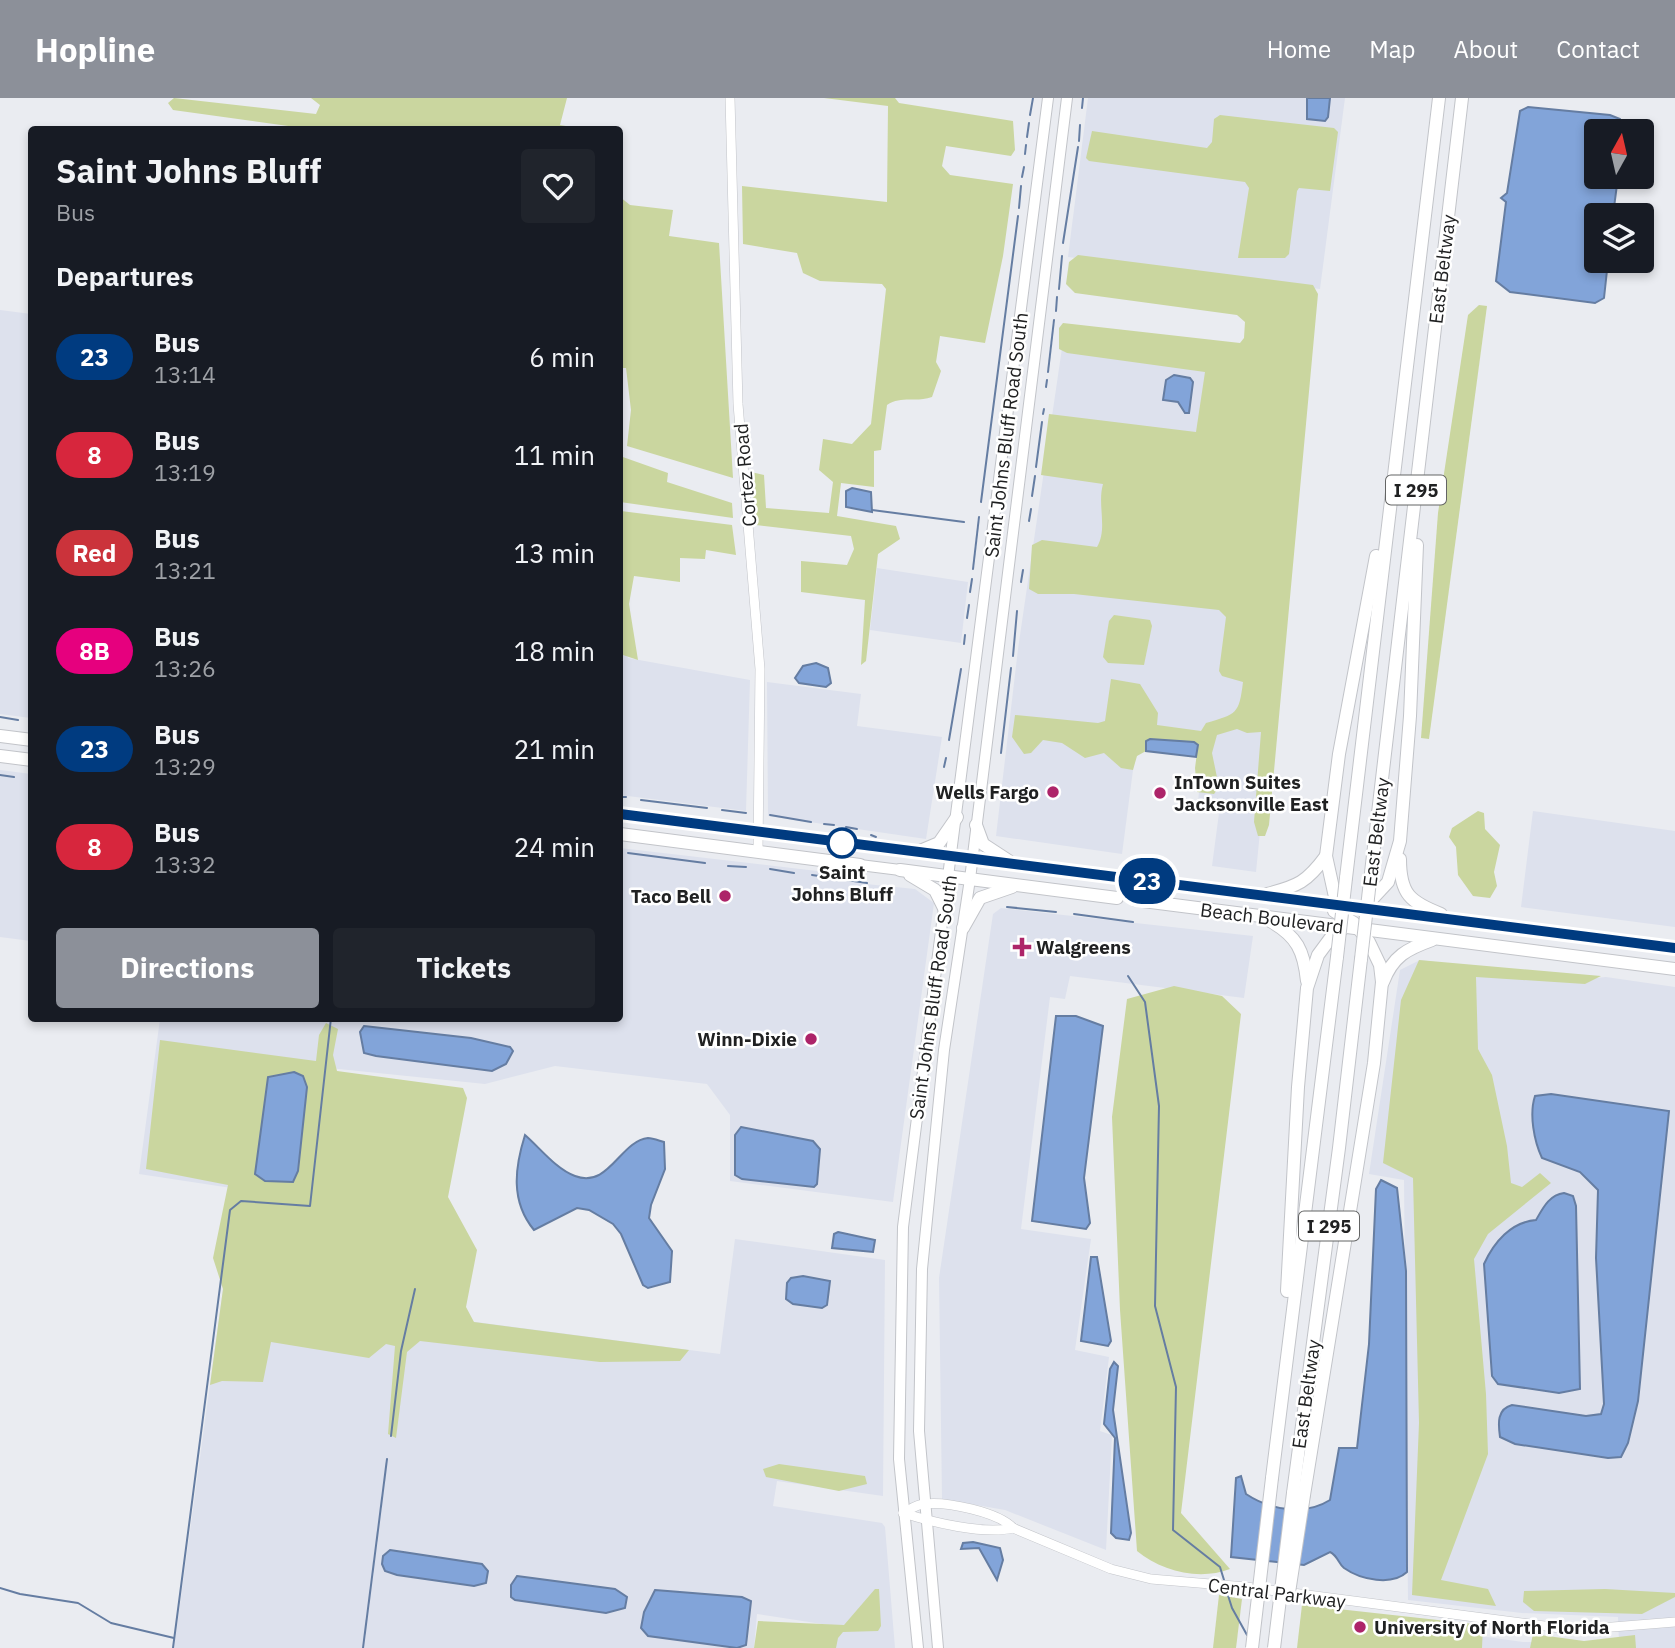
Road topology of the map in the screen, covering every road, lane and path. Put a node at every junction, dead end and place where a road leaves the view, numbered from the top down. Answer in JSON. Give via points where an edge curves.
{"nodes":[{"id":1,"x":730,"y":98,"type":"edge"},
{"id":2,"x":1048,"y":98,"type":"edge"},
{"id":3,"x":1067,"y":98,"type":"edge"},
{"id":4,"x":1439,"y":98,"type":"edge"},
{"id":5,"x":1462,"y":98,"type":"edge"},
{"id":6,"x":1396,"y":456,"type":"junction"},
{"id":7,"x":1420,"y":460,"type":"junction"},
{"id":8,"x":0,"y":736,"type":"edge"},
{"id":9,"x":28,"y":740,"type":"edge"},
{"id":10,"x":0,"y":755,"type":"edge"},
{"id":11,"x":28,"y":759,"type":"edge"},
{"id":12,"x":623,"y":814,"type":"edge"},
{"id":13,"x":957,"y":817,"type":"junction"},
{"id":14,"x":975,"y":825,"type":"junction"},
{"id":15,"x":758,"y":833,"type":"junction"},
{"id":16,"x":623,"y":834,"type":"edge"},
{"id":17,"x":1400,"y":841,"type":"junction"},
{"id":18,"x":758,"y":852,"type":"junction"},
{"id":19,"x":916,"y":852,"type":"junction"},
{"id":20,"x":1326,"y":856,"type":"junction"},
{"id":21,"x":951,"y":857,"type":"junction"},
{"id":22,"x":971,"y":859,"type":"junction"},
{"id":23,"x":860,"y":865,"type":"joint"},
{"id":24,"x":1016,"y":865,"type":"junction"},
{"id":25,"x":901,"y":870,"type":"junction"},
{"id":26,"x":949,"y":876,"type":"junction"},
{"id":27,"x":970,"y":879,"type":"junction"},
{"id":28,"x":1019,"y":886,"type":"junction"},
{"id":29,"x":1259,"y":895,"type":"junction"},
{"id":30,"x":1117,"y":898,"type":"joint"},
{"id":31,"x":1135,"y":900,"type":"joint"},
{"id":32,"x":945,"y":910,"type":"junction"},
{"id":33,"x":1264,"y":917,"type":"junction"},
{"id":34,"x":1353,"y":918,"type":"junction"},
{"id":35,"x":1457,"y":921,"type":"junction"},
{"id":36,"x":963,"y":929,"type":"junction"},
{"id":37,"x":1436,"y":939,"type":"junction"},
{"id":38,"x":1675,"y":948,"type":"edge"},
{"id":39,"x":1675,"y":969,"type":"edge"},
{"id":40,"x":1382,"y":982,"type":"junction"},
{"id":41,"x":1307,"y":988,"type":"junction"},
{"id":42,"x":1283,"y":1383,"type":"junction"},
{"id":43,"x":1298,"y":1494,"type":"junction"},
{"id":44,"x":923,"y":1504,"type":"junction"},
{"id":45,"x":903,"y":1513,"type":"junction"},
{"id":46,"x":924,"y":1519,"type":"junction"},
{"id":47,"x":1013,"y":1528,"type":"junction"},
{"id":48,"x":1675,"y":1622,"type":"edge"},
{"id":49,"x":918,"y":1648,"type":"edge"},
{"id":50,"x":938,"y":1648,"type":"edge"},
{"id":51,"x":1252,"y":1648,"type":"edge"},
{"id":52,"x":1274,"y":1648,"type":"edge"},
{"id":53,"x":1281,"y":1648,"type":"edge"}],
"edges":[{"from":1,"to":15,"type":"street","name":"Cortez Road","via":[[738,393],[760,669]]},
{"from":2,"to":13,"type":"main road","name":"Saint Johns Bluff Road South"},
{"from":3,"to":14,"type":"main road","name":"Saint Johns Bluff Road South"},
{"from":4,"to":6,"type":"highway","name":"East Beltway","number":"I 295"},
{"from":5,"to":7,"type":"highway","name":"East Beltway","number":"I 295"},
{"from":6,"to":20,"type":"highway","via":[[1339,754]]},
{"from":6,"to":42,"type":"highway","name":"East Beltway","number":"I 295","bridge":true},
{"from":7,"to":17,"type":"highway"},
{"from":7,"to":43,"type":"highway","name":"East Beltway","number":"I 295","bridge":true},
{"from":8,"to":9,"type":"highway"},
{"from":10,"to":11,"type":"highway"},
{"from":12,"to":15,"type":"highway"},
{"from":13,"to":19,"type":"highway","via":[[939,843]]},
{"from":13,"to":21,"type":"main road","name":"Saint Johns Bluff Road South"},
{"from":14,"to":22,"type":"main road","name":"Saint Johns Bluff Road South"},
{"from":14,"to":24,"type":"highway","via":[[983,844]]},
{"from":15,"to":18,"type":"street","name":"Cortez Road"},
{"from":15,"to":19,"type":"highway"},
{"from":16,"to":18,"type":"highway","name":"Beach Boulevard"},
{"from":17,"to":34,"type":"highway","via":[[1388,882]]},
{"from":17,"to":35,"type":"highway","via":[[1400,873],[1406,892],[1419,905]]},
{"from":18,"to":23,"type":"highway","name":"Beach Boulevard"},
{"from":19,"to":21,"type":"highway"},
{"from":20,"to":29,"type":"highway","via":[[1298,886]]},
{"from":20,"to":34,"type":"highway","via":[[1335,897]]},
{"from":21,"to":22,"type":"highway"},
{"from":21,"to":26,"type":"main road","name":"Saint Johns Bluff Road South"},
{"from":22,"to":24,"type":"highway"},
{"from":22,"to":27,"type":"main road","name":"Saint Johns Bluff Road South"},
{"from":23,"to":25,"type":"main road","name":"Beach Boulevard"},
{"from":24,"to":29,"type":"highway"},
{"from":25,"to":26,"type":"highway","name":"Beach Boulevard"},
{"from":25,"to":32,"type":"highway","via":[[935,890]]},
{"from":26,"to":27,"type":"highway","name":"Beach Boulevard"},
{"from":26,"to":32,"type":"main road","name":"Saint Johns Bluff Road South"},
{"from":27,"to":28,"type":"highway","name":"Beach Boulevard"},
{"from":27,"to":36,"type":"main road","name":"Saint Johns Bluff Road South"},
{"from":28,"to":30,"type":"highway","name":"Beach Boulevard"},
{"from":28,"to":36,"type":"highway","via":[[980,898]]},
{"from":29,"to":34,"type":"highway","via":[[1315,903]]},
{"from":30,"to":31,"type":"main road","name":"Beach Boulevard"},
{"from":31,"to":33,"type":"highway","name":"Beach Boulevard"},
{"from":32,"to":45,"type":"main road","name":"Saint Johns Bluff Road South","via":[[903,1227],[898,1387]]},
{"from":33,"to":34,"type":"highway","name":"Beach Boulevard","via":[[1322,924]]},
{"from":33,"to":41,"type":"highway","via":[[1298,942]]},
{"from":34,"to":35,"type":"highway","via":[[1391,912]]},
{"from":34,"to":37,"type":"highway","via":[[1391,933]]},
{"from":34,"to":40,"type":"highway","via":[[1380,965]]},
{"from":34,"to":41,"type":"highway","via":[[1318,955]]},
{"from":35,"to":38,"type":"highway"},
{"from":36,"to":44,"type":"main road","name":"Saint Johns Bluff Road South","via":[[944,1050],[922,1269],[918,1410]]},
{"from":37,"to":39,"type":"highway"},
{"from":37,"to":40,"type":"highway","via":[[1401,952]]},
{"from":40,"to":43,"type":"highway","via":[[1374,1063]]},
{"from":41,"to":42,"type":"highway"},
{"from":42,"to":51,"type":"highway","name":"East Beltway","number":"I 295","bridge":true},
{"from":43,"to":52,"type":"highway","name":"East Beltway","number":"I 295","bridge":true},
{"from":43,"to":53,"type":"highway","bridge":true},
{"from":44,"to":45,"type":"street"},
{"from":44,"to":46,"type":"main road","name":"Saint Johns Bluff Road South"},
{"from":44,"to":47,"type":"street","name":"Central Parkway","via":[[989,1512]]},
{"from":45,"to":46,"type":"street","name":"Central Parkway"},
{"from":45,"to":49,"type":"main road","name":"Saint Johns Bluff Road South"},
{"from":46,"to":47,"type":"street","name":"Central Parkway","via":[[991,1530]]},
{"from":46,"to":50,"type":"main road","name":"Saint Johns Bluff Road South"},
{"from":47,"to":48,"type":"street","name":"Central Parkway","via":[[1111,1569],[1151,1579],[1575,1630]]}]}
